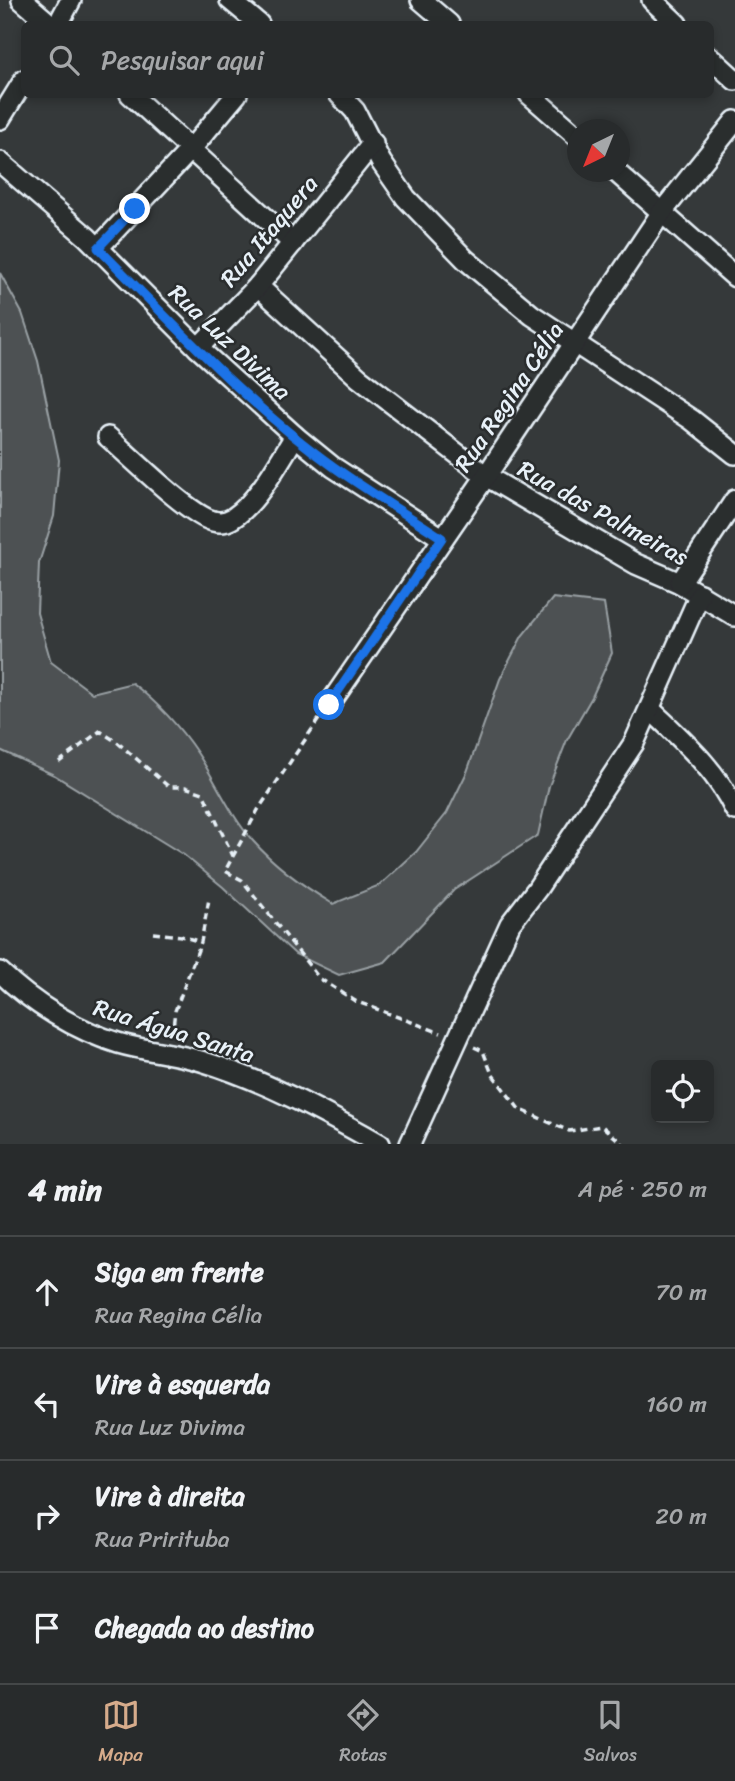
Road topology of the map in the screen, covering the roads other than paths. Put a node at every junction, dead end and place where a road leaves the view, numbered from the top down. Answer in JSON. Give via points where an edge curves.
{"nodes":[{"id":1,"x":22,"y":0,"type":"edge"},
{"id":2,"x":71,"y":0,"type":"edge"},
{"id":3,"x":230,"y":0,"type":"edge"},
{"id":4,"x":421,"y":0,"type":"edge"},
{"id":5,"x":652,"y":0,"type":"edge"},
{"id":6,"x":46,"y":21,"type":"edge"},
{"id":7,"x":60,"y":21,"type":"edge"},
{"id":8,"x":255,"y":21,"type":"edge"},
{"id":9,"x":446,"y":21,"type":"edge"},
{"id":10,"x":674,"y":21,"type":"edge"},
{"id":11,"x":714,"y":61,"type":"edge"},
{"id":12,"x":735,"y":80,"type":"edge"},
{"id":13,"x":21,"y":85,"type":"edge"},
{"id":14,"x":134,"y":98,"type":"edge"},
{"id":15,"x":234,"y":98,"type":"edge"},
{"id":16,"x":343,"y":98,"type":"edge"},
{"id":17,"x":534,"y":98,"type":"edge"},
{"id":18,"x":0,"y":119,"type":"edge"},
{"id":19,"x":735,"y":121,"type":"edge"},
{"id":20,"x":567,"y":127,"type":"edge"},
{"id":21,"x":373,"y":143,"type":"junction"},
{"id":22,"x":191,"y":149,"type":"junction"},
{"id":23,"x":0,"y":163,"type":"edge"},
{"id":24,"x":628,"y":182,"type":"edge"},
{"id":25,"x":662,"y":212,"type":"junction"},
{"id":26,"x":293,"y":243,"type":"junction"},
{"id":27,"x":98,"y":248,"type":"junction"},
{"id":28,"x":735,"y":277,"type":"edge"},
{"id":29,"x":258,"y":286,"type":"junction"},
{"id":30,"x":574,"y":344,"type":"junction"},
{"id":31,"x":198,"y":348,"type":"junction"},
{"id":32,"x":295,"y":436,"type":"junction"},
{"id":33,"x":108,"y":437,"type":"dead end"},
{"id":34,"x":735,"y":454,"type":"edge"},
{"id":35,"x":486,"y":475,"type":"junction"},
{"id":36,"x":735,"y":500,"type":"edge"},
{"id":37,"x":442,"y":538,"type":"junction"},
{"id":38,"x":680,"y":583,"type":"junction"},
{"id":39,"x":700,"y":594,"type":"junction"},
{"id":40,"x":735,"y":616,"type":"edge"},
{"id":41,"x":329,"y":705,"type":"road end"},
{"id":42,"x":650,"y":709,"type":"junction"},
{"id":43,"x":735,"y":810,"type":"edge"},
{"id":44,"x":0,"y":972,"type":"edge"},
{"id":45,"x":380,"y":1144,"type":"edge"},
{"id":46,"x":410,"y":1144,"type":"edge"}],
"edges":[{"from":1,"to":6,"type":"street"},
{"from":2,"to":7,"type":"street"},
{"from":3,"to":8,"type":"street"},
{"from":4,"to":9,"type":"street"},
{"from":5,"to":10,"type":"street"},
{"from":11,"to":12,"type":"street"},
{"from":13,"to":18,"type":"street"},
{"from":14,"to":22,"type":"street"},
{"from":15,"to":22,"type":"street"},
{"from":16,"to":21,"type":"street"},
{"from":17,"to":20,"type":"street"},
{"from":19,"to":25,"type":"street","name":"Rua Regina Célia"},
{"from":21,"to":26,"type":"street","name":"Rua Itaquera"},
{"from":21,"to":30,"type":"street","via":[[406,198],[466,260]]},
{"from":22,"to":26,"type":"street"},
{"from":22,"to":27,"type":"street"},
{"from":23,"to":27,"type":"street","name":"Rua Luz Divima"},
{"from":24,"to":25,"type":"street"},
{"from":25,"to":28,"type":"street"},
{"from":25,"to":30,"type":"street","name":"Rua Regina Célia"},
{"from":26,"to":29,"type":"street","name":"Rua Itaquera"},
{"from":27,"to":31,"type":"street","name":"Rua Luz Divima"},
{"from":29,"to":31,"type":"street","name":"Rua Itaquera"},
{"from":29,"to":35,"type":"street","name":"Rua das Palmeiras","via":[[359,379]]},
{"from":30,"to":34,"type":"street","via":[[692,420]]},
{"from":30,"to":35,"type":"street","name":"Rua Regina Célia"},
{"from":31,"to":32,"type":"street","name":"Rua Luz Divima"},
{"from":32,"to":33,"type":"street","via":[[254,497],[232,519],[215,522],[192,510]]},
{"from":32,"to":37,"type":"street","name":"Rua Luz Divima"},
{"from":35,"to":37,"type":"street","name":"Rua Regina Célia"},
{"from":35,"to":38,"type":"street","name":"Rua das Palmeiras","via":[[636,564]]},
{"from":36,"to":38,"type":"street"},
{"from":37,"to":41,"type":"street","name":"Rua Regina Célia"},
{"from":38,"to":39,"type":"street","name":"Rua das Palmeiras"},
{"from":39,"to":40,"type":"street","name":"Rua das Palmeiras"},
{"from":39,"to":42,"type":"street"},
{"from":42,"to":43,"type":"street","via":[[709,766]]},
{"from":42,"to":46,"type":"street","via":[[635,743],[510,924]]},
{"from":44,"to":45,"type":"street","name":"Rua Água Santa","via":[[16,988],[75,1026],[117,1043],[200,1061],[257,1082]]}]}
